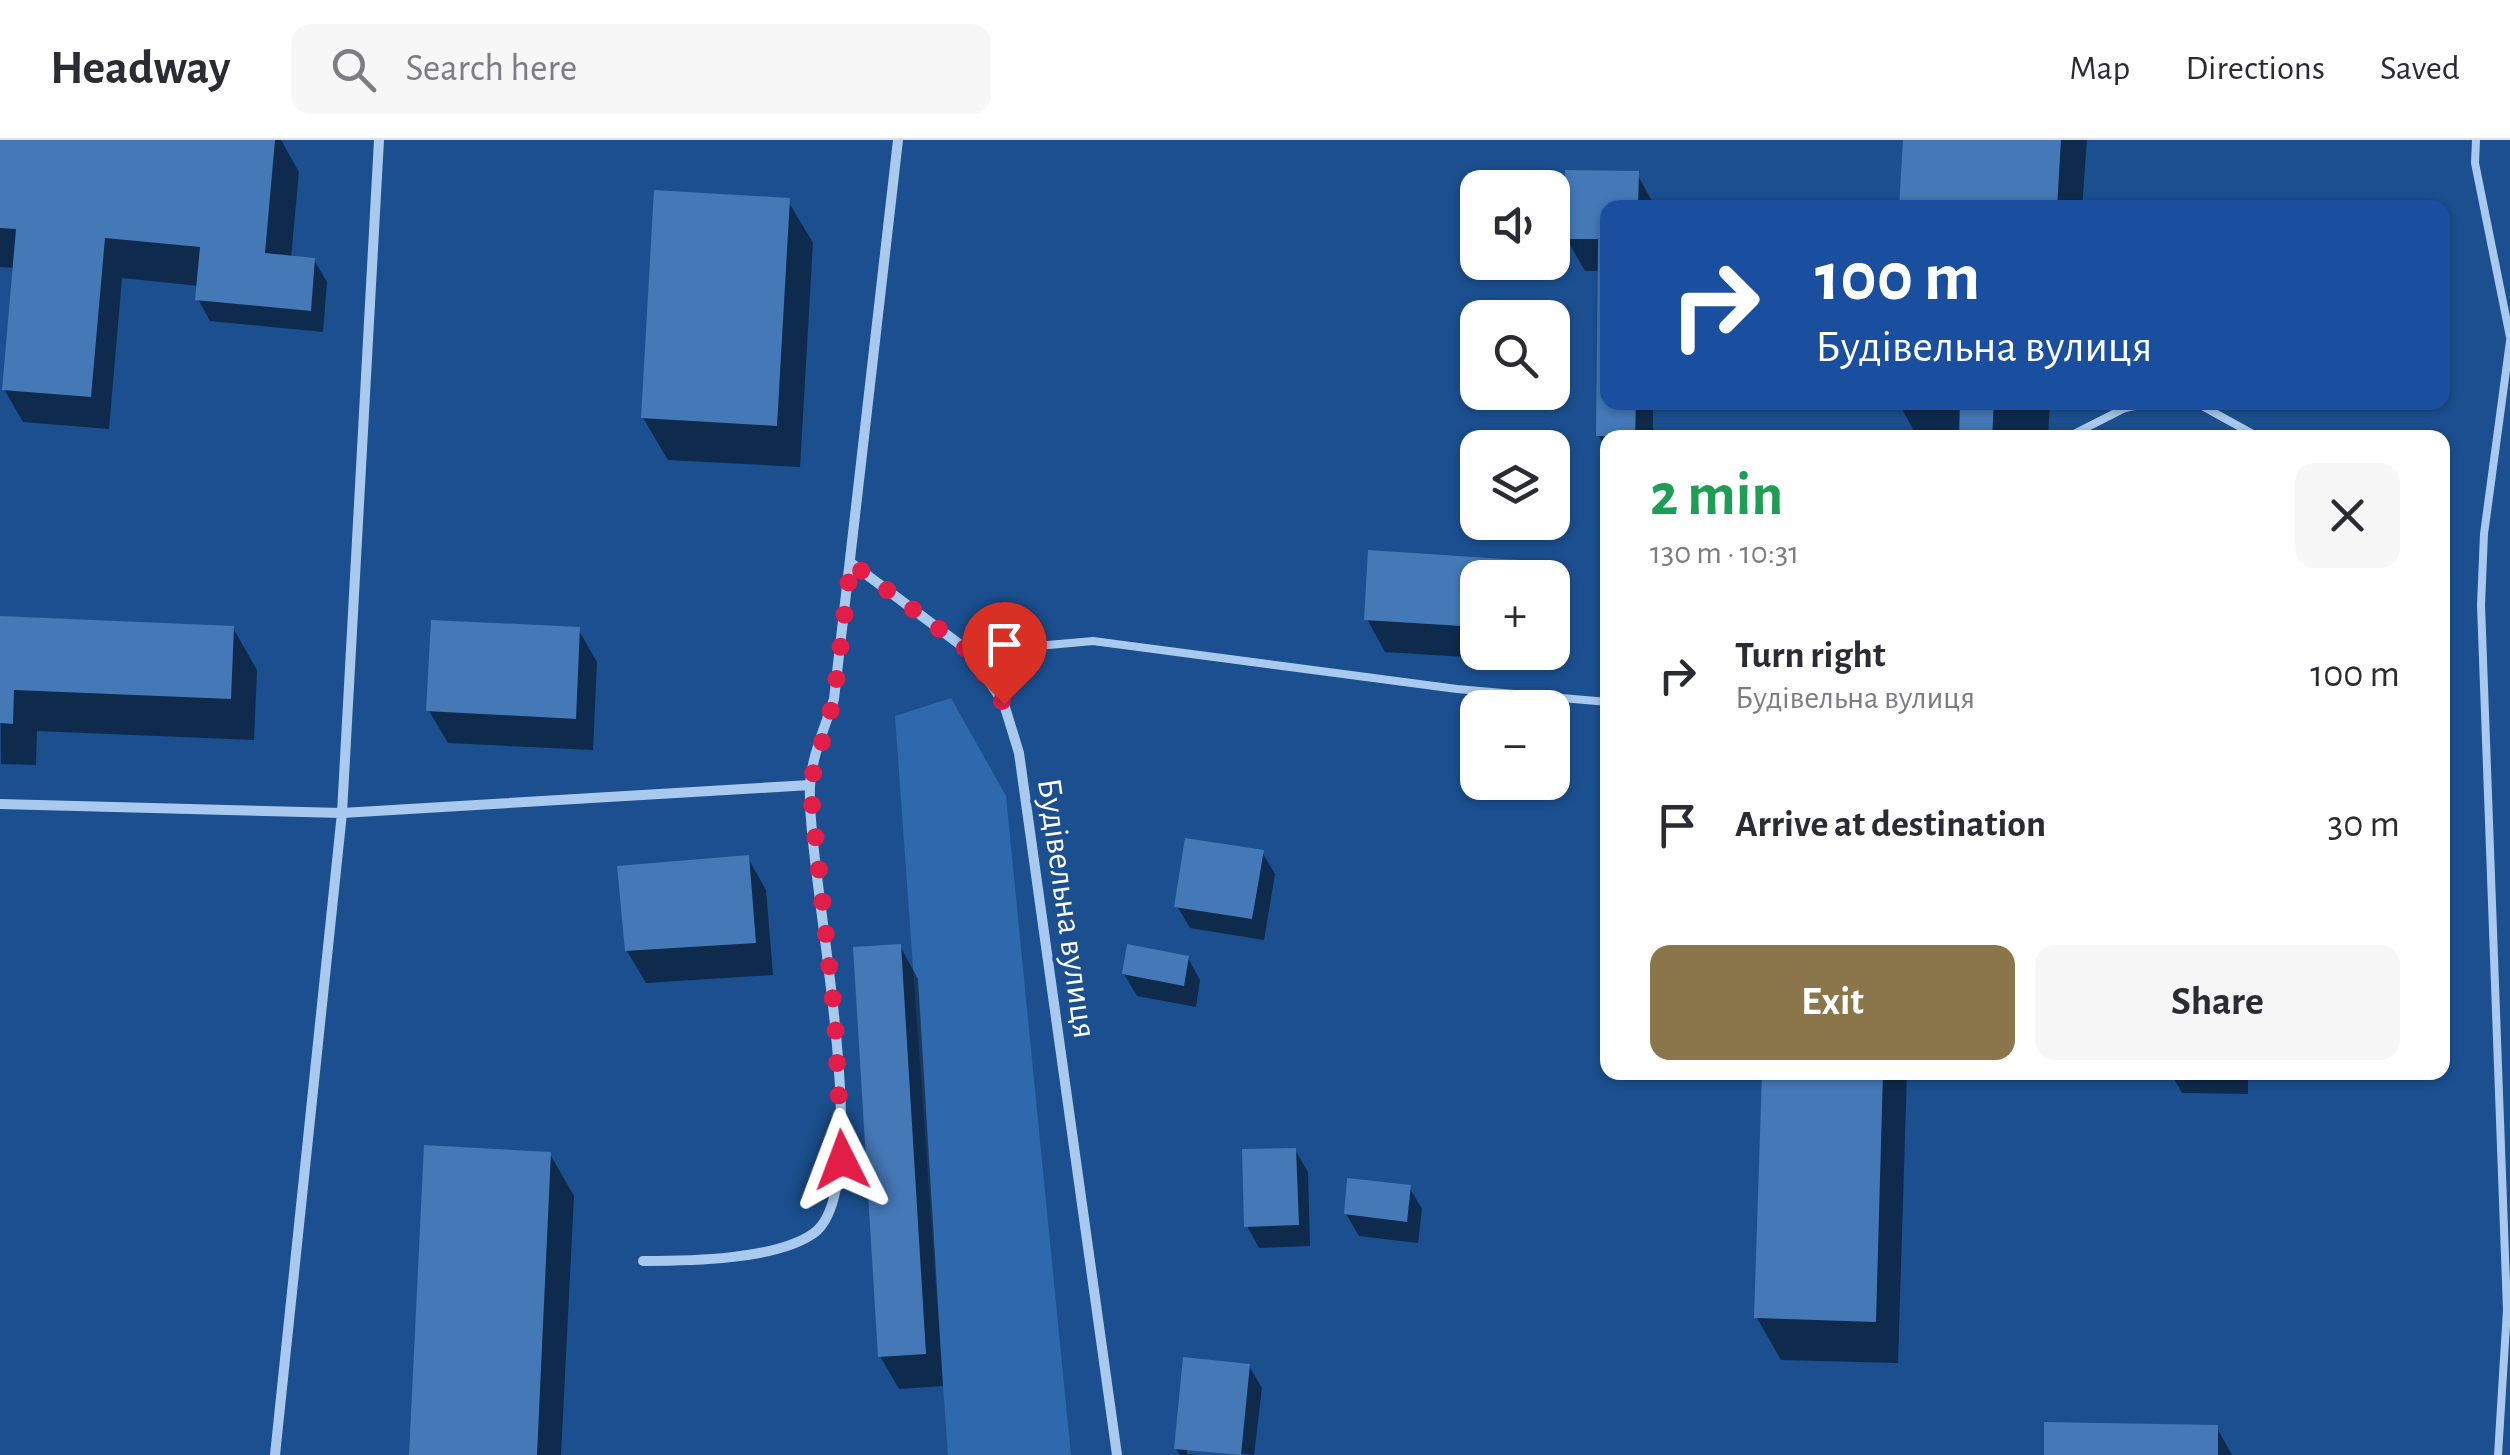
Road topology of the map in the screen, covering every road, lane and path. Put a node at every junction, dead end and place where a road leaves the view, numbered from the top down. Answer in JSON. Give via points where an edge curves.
{"nodes":[{"id":1,"x":379,"y":140,"type":"edge"},
{"id":2,"x":898,"y":140,"type":"edge"},
{"id":3,"x":2476,"y":140,"type":"edge"},
{"id":4,"x":2510,"y":339,"type":"edge"},
{"id":5,"x":2121,"y":410,"type":"edge"},
{"id":6,"x":2210,"y":410,"type":"edge"},
{"id":7,"x":2082,"y":430,"type":"edge"},
{"id":8,"x":2246,"y":430,"type":"edge"},
{"id":9,"x":851,"y":563,"type":"junction"},
{"id":10,"x":970,"y":652,"type":"junction"},
{"id":11,"x":1600,"y":701,"type":"edge"},
{"id":12,"x":810,"y":785,"type":"junction"},
{"id":13,"x":0,"y":804,"type":"edge"},
{"id":14,"x":342,"y":813,"type":"junction"},
{"id":15,"x":643,"y":1262,"type":"dead end"},
{"id":16,"x":275,"y":1455,"type":"edge"},
{"id":17,"x":1117,"y":1455,"type":"edge"},
{"id":18,"x":2498,"y":1455,"type":"edge"}],
"edges":[{"from":1,"to":14,"type":"street"},
{"from":2,"to":9,"type":"street"},
{"from":3,"to":4,"type":"lane"},
{"from":4,"to":18,"type":"lane","via":[[2481,605],[2507,1310]]},
{"from":5,"to":7,"type":"lane"},
{"from":6,"to":8,"type":"lane"},
{"from":9,"to":10,"type":"street","name":"Будівельна вулиця"},
{"from":9,"to":12,"type":"street","via":[[834,699]]},
{"from":10,"to":11,"type":"lane","via":[[1093,641]]},
{"from":10,"to":17,"type":"street","name":"Будівельна вулиця","via":[[1004,704],[1019,753]]},
{"from":12,"to":14,"type":"street"},
{"from":12,"to":15,"type":"street","via":[[835,1020],[842,1160],[832,1212],[815,1233],[788,1246]]},
{"from":13,"to":14,"type":"street"},
{"from":14,"to":16,"type":"street"}]}
